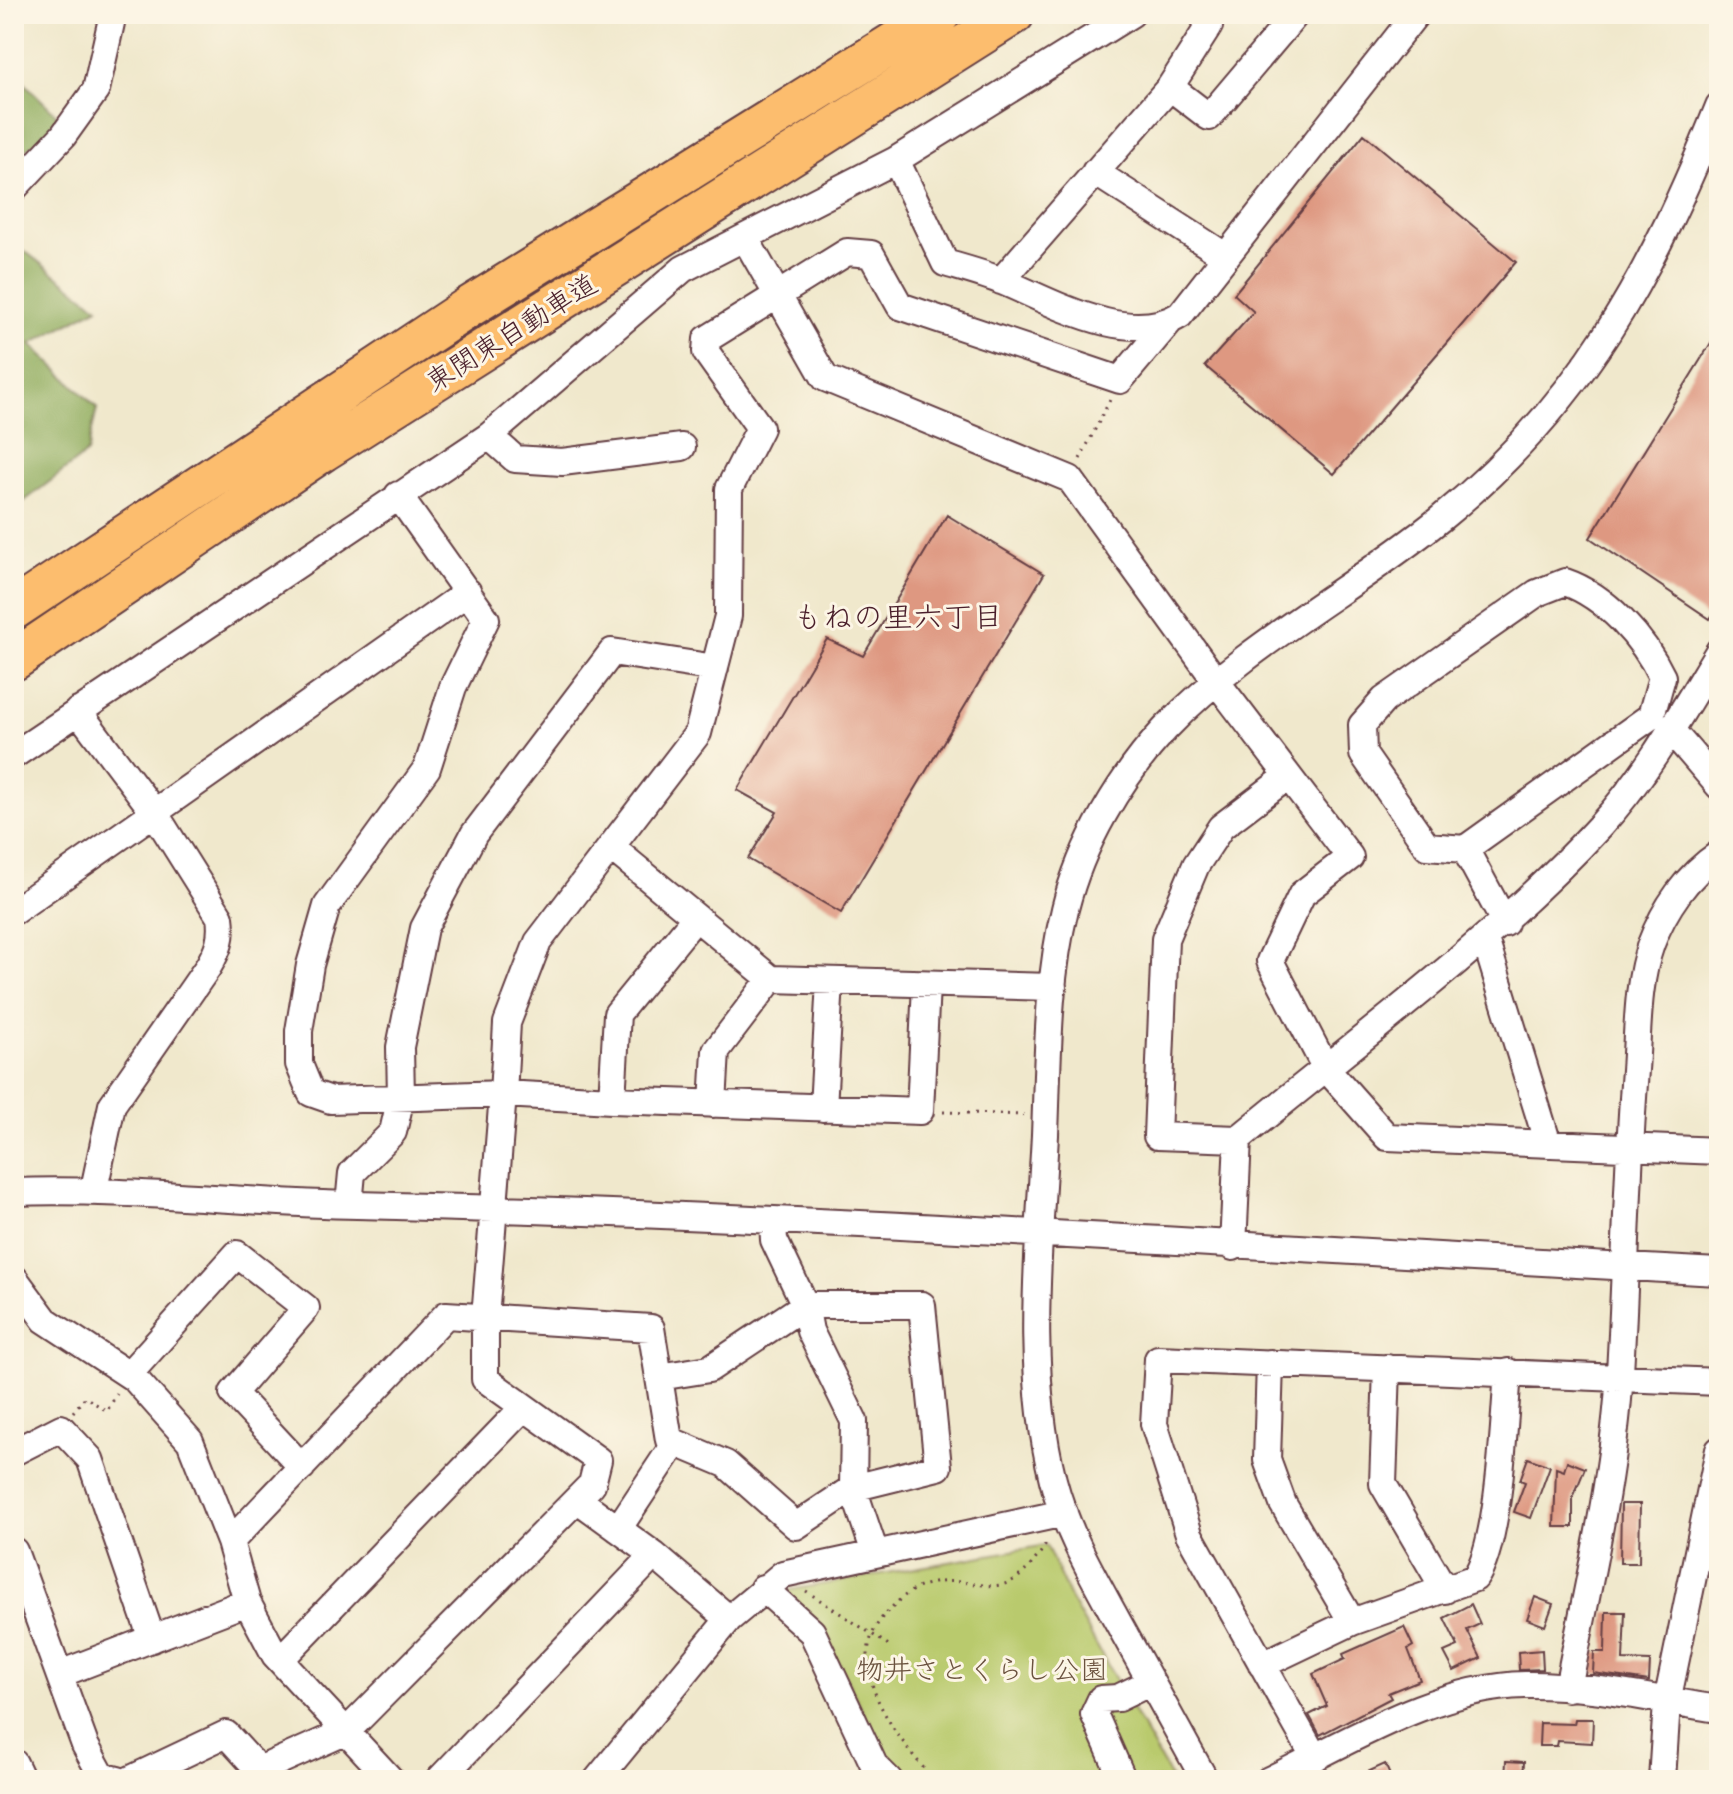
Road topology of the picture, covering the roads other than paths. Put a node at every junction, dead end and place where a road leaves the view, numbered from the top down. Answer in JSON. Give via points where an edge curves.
{"nodes":[{"id":1,"x":113,"y":14,"type":"edge"},
{"id":2,"x":940,"y":14,"type":"edge"},
{"id":3,"x":1014,"y":14,"type":"edge"},
{"id":4,"x":1131,"y":14,"type":"edge"},
{"id":5,"x":1202,"y":14,"type":"edge"},
{"id":6,"x":1296,"y":14,"type":"edge"},
{"id":7,"x":1412,"y":15,"type":"edge"},
{"id":8,"x":1170,"y":87,"type":"junction"},
{"id":9,"x":1719,"y":106,"type":"edge"},
{"id":10,"x":896,"y":160,"type":"junction"},
{"id":11,"x":1095,"y":172,"type":"junction"},
{"id":12,"x":14,"y":188,"type":"edge"},
{"id":13,"x":745,"y":238,"type":"junction"},
{"id":14,"x":1225,"y":256,"type":"junction"},
{"id":15,"x":1001,"y":281,"type":"junction"},
{"id":16,"x":780,"y":294,"type":"junction"},
{"id":17,"x":1169,"y":322,"type":"junction"},
{"id":18,"x":489,"y":436,"type":"junction"},
{"id":19,"x":682,"y":447,"type":"dead end"},
{"id":20,"x":398,"y":495,"type":"junction"},
{"id":21,"x":468,"y":592,"type":"junction"},
{"id":22,"x":14,"y":609,"type":"edge"},
{"id":23,"x":1719,"y":651,"type":"edge"},
{"id":24,"x":14,"y":660,"type":"edge"},
{"id":25,"x":715,"y":668,"type":"junction"},
{"id":26,"x":1216,"y":681,"type":"junction"},
{"id":27,"x":78,"y":711,"type":"junction"},
{"id":28,"x":1671,"y":730,"type":"junction"},
{"id":29,"x":14,"y":755,"type":"edge"},
{"id":30,"x":1288,"y":776,"type":"junction"},
{"id":31,"x":1719,"y":786,"type":"edge"},
{"id":32,"x":154,"y":812,"type":"junction"},
{"id":33,"x":612,"y":848,"type":"junction"},
{"id":34,"x":1465,"y":849,"type":"junction"},
{"id":35,"x":1719,"y":854,"type":"edge"},
{"id":36,"x":14,"y":911,"type":"edge"},
{"id":37,"x":695,"y":918,"type":"junction"},
{"id":38,"x":1495,"y":931,"type":"junction"},
{"id":39,"x":771,"y":979,"type":"junction"},
{"id":40,"x":830,"y":981,"type":"junction"},
{"id":41,"x":926,"y":984,"type":"junction"},
{"id":42,"x":1053,"y":987,"type":"junction"},
{"id":43,"x":1325,"y":1067,"type":"junction"},
{"id":44,"x":503,"y":1094,"type":"junction"},
{"id":45,"x":401,"y":1097,"type":"junction"},
{"id":46,"x":612,"y":1100,"type":"junction"},
{"id":47,"x":713,"y":1104,"type":"junction"},
{"id":48,"x":823,"y":1108,"type":"junction"},
{"id":49,"x":1238,"y":1139,"type":"junction"},
{"id":50,"x":1548,"y":1144,"type":"junction"},
{"id":51,"x":1629,"y":1147,"type":"junction"},
{"id":52,"x":1719,"y":1151,"type":"edge"},
{"id":53,"x":94,"y":1189,"type":"junction"},
{"id":54,"x":14,"y":1192,"type":"edge"},
{"id":55,"x":349,"y":1205,"type":"junction"},
{"id":56,"x":494,"y":1208,"type":"junction"},
{"id":57,"x":773,"y":1222,"type":"junction"},
{"id":58,"x":1040,"y":1231,"type":"junction"},
{"id":59,"x":1233,"y":1247,"type":"junction"},
{"id":60,"x":1626,"y":1267,"type":"junction"},
{"id":61,"x":1719,"y":1272,"type":"edge"},
{"id":62,"x":14,"y":1278,"type":"edge"},
{"id":63,"x":805,"y":1305,"type":"junction"},
{"id":64,"x":485,"y":1318,"type":"junction"},
{"id":65,"x":1270,"y":1363,"type":"junction"},
{"id":66,"x":1387,"y":1368,"type":"junction"},
{"id":67,"x":1508,"y":1372,"type":"junction"},
{"id":68,"x":129,"y":1374,"type":"junction"},
{"id":69,"x":1620,"y":1376,"type":"junction"},
{"id":70,"x":659,"y":1377,"type":"junction"},
{"id":71,"x":1719,"y":1382,"type":"edge"},
{"id":72,"x":524,"y":1407,"type":"junction"},
{"id":73,"x":675,"y":1443,"type":"junction"},
{"id":74,"x":1719,"y":1450,"type":"edge"},
{"id":75,"x":14,"y":1452,"type":"edge"},
{"id":76,"x":302,"y":1467,"type":"junction"},
{"id":77,"x":853,"y":1488,"type":"junction"},
{"id":78,"x":577,"y":1499,"type":"junction"},
{"id":79,"x":1064,"y":1513,"type":"junction"},
{"id":80,"x":618,"y":1529,"type":"junction"},
{"id":81,"x":230,"y":1542,"type":"junction"},
{"id":82,"x":14,"y":1551,"type":"edge"},
{"id":83,"x":875,"y":1553,"type":"junction"},
{"id":84,"x":654,"y":1555,"type":"junction"},
{"id":85,"x":763,"y":1588,"type":"junction"},
{"id":86,"x":1445,"y":1590,"type":"junction"},
{"id":87,"x":247,"y":1602,"type":"junction"},
{"id":88,"x":729,"y":1619,"type":"junction"},
{"id":89,"x":1352,"y":1622,"type":"junction"},
{"id":90,"x":152,"y":1639,"type":"junction"},
{"id":91,"x":280,"y":1660,"type":"junction"},
{"id":92,"x":1262,"y":1665,"type":"junction"},
{"id":93,"x":60,"y":1674,"type":"junction"},
{"id":94,"x":1151,"y":1682,"type":"junction"},
{"id":95,"x":1568,"y":1688,"type":"junction"},
{"id":96,"x":1667,"y":1702,"type":"junction"},
{"id":97,"x":1719,"y":1709,"type":"edge"},
{"id":98,"x":347,"y":1731,"type":"junction"},
{"id":99,"x":1315,"y":1758,"type":"junction"},
{"id":100,"x":603,"y":1777,"type":"edge"},
{"id":101,"x":118,"y":1780,"type":"edge"},
{"id":102,"x":129,"y":1780,"type":"edge"},
{"id":103,"x":391,"y":1780,"type":"edge"},
{"id":104,"x":439,"y":1780,"type":"edge"},
{"id":105,"x":889,"y":1780,"type":"edge"},
{"id":106,"x":1123,"y":1780,"type":"edge"},
{"id":107,"x":1205,"y":1780,"type":"edge"},
{"id":108,"x":1269,"y":1780,"type":"edge"},
{"id":109,"x":1662,"y":1780,"type":"edge"}],
"edges":[{"from":1,"to":12,"type":"street","via":[[96,90],[73,125]]},
{"from":2,"to":22,"type":"highway","name":"東関東自動車道","via":[[466,309]]},
{"from":3,"to":24,"type":"highway","name":"東関東自動車道","via":[[323,451]]},
{"from":4,"to":10,"type":"street"},
{"from":5,"to":8,"type":"street","via":[[1209,26]]},
{"from":6,"to":8,"type":"street","via":[[1209,117]]},
{"from":7,"to":14,"type":"street"},
{"from":8,"to":11,"type":"street"},
{"from":9,"to":26,"type":"street","via":[[1647,269],[1584,371],[1547,415],[1441,518]]},
{"from":10,"to":13,"type":"street"},
{"from":10,"to":15,"type":"street","via":[[945,263]]},
{"from":11,"to":14,"type":"street"},
{"from":11,"to":15,"type":"street"},
{"from":13,"to":16,"type":"street"},
{"from":13,"to":18,"type":"street","via":[[683,269]]},
{"from":14,"to":17,"type":"street"},
{"from":15,"to":17,"type":"street","via":[[1082,316],[1121,325]]},
{"from":16,"to":17,"type":"street","via":[[847,252],[871,254],[900,306],[1120,380]]},
{"from":16,"to":25,"type":"street","via":[[707,339],[706,352],[760,428],[729,489],[728,616]]},
{"from":16,"to":26,"type":"street","via":[[825,378],[1070,479]]},
{"from":18,"to":19,"type":"street","via":[[515,459],[562,462]]},
{"from":18,"to":20,"type":"street"},
{"from":20,"to":21,"type":"street"},
{"from":20,"to":27,"type":"street"},
{"from":21,"to":32,"type":"street"},
{"from":21,"to":45,"type":"street","via":[[486,619],[453,687],[427,768],[327,906],[299,1031],[299,1064],[311,1093],[331,1100]]},
{"from":23,"to":28,"type":"street"},
{"from":25,"to":33,"type":"street","via":[[698,733]]},
{"from":25,"to":45,"type":"street","via":[[612,652],[474,834],[424,928],[400,1047]]},
{"from":26,"to":30,"type":"street"},
{"from":26,"to":42,"type":"street","via":[[1163,731],[1124,779],[1096,830],[1066,904]]},
{"from":27,"to":29,"type":"street"},
{"from":27,"to":32,"type":"street"},
{"from":28,"to":31,"type":"street"},
{"from":28,"to":38,"type":"street","via":[[1602,824]]},
{"from":30,"to":43,"type":"street","via":[[1350,857],[1302,894],[1270,961]]},
{"from":30,"to":49,"type":"street","via":[[1221,827],[1196,865],[1165,939],[1157,1136]]},
{"from":32,"to":36,"type":"street"},
{"from":32,"to":53,"type":"street","via":[[220,917],[222,931],[208,967],[112,1105]]},
{"from":33,"to":37,"type":"street"},
{"from":33,"to":44,"type":"street","via":[[538,942],[507,1023]]},
{"from":34,"to":34,"type":"street","via":[[1427,846],[1363,754],[1362,725],[1384,700],[1537,593],[1565,582],[1583,588],[1647,646],[1662,677],[1651,716]]},
{"from":34,"to":38,"type":"street"},
{"from":35,"to":51,"type":"street","via":[[1686,883],[1651,946],[1639,1003]]},
{"from":37,"to":39,"type":"street"},
{"from":37,"to":46,"type":"street","via":[[617,1014]]},
{"from":38,"to":43,"type":"street"},
{"from":38,"to":50,"type":"street"},
{"from":39,"to":40,"type":"street"},
{"from":39,"to":47,"type":"street","via":[[716,1051]]},
{"from":40,"to":41,"type":"street"},
{"from":40,"to":48,"type":"street"},
{"from":41,"to":42,"type":"street"},
{"from":41,"to":48,"type":"street","via":[[920,1111]]},
{"from":42,"to":58,"type":"street"},
{"from":43,"to":49,"type":"street"},
{"from":43,"to":50,"type":"street","via":[[1387,1137]]},
{"from":44,"to":45,"type":"street"},
{"from":44,"to":46,"type":"street"},
{"from":44,"to":56,"type":"street"},
{"from":45,"to":55,"type":"street","via":[[393,1132],[352,1173]]},
{"from":46,"to":47,"type":"street"},
{"from":47,"to":48,"type":"street"},
{"from":49,"to":59,"type":"street"},
{"from":50,"to":51,"type":"street"},
{"from":51,"to":52,"type":"street"},
{"from":51,"to":60,"type":"street"},
{"from":53,"to":54,"type":"street"},
{"from":53,"to":55,"type":"street"},
{"from":55,"to":56,"type":"street"},
{"from":56,"to":57,"type":"street"},
{"from":56,"to":64,"type":"street"},
{"from":57,"to":58,"type":"street"},
{"from":57,"to":63,"type":"street","via":[[774,1240]]},
{"from":58,"to":59,"type":"street"},
{"from":58,"to":79,"type":"street","via":[[1037,1381]]},
{"from":59,"to":60,"type":"street"},
{"from":60,"to":61,"type":"street"},
{"from":60,"to":69,"type":"street"},
{"from":62,"to":68,"type":"street","via":[[45,1320]]},
{"from":63,"to":70,"type":"street","via":[[709,1369]]},
{"from":63,"to":77,"type":"street","via":[[810,1331],[854,1421]]},
{"from":63,"to":77,"type":"street","via":[[922,1305],[938,1467]]},
{"from":64,"to":70,"type":"street","via":[[651,1328]]},
{"from":64,"to":72,"type":"street","via":[[485,1379]]},
{"from":64,"to":76,"type":"street","via":[[446,1315]]},
{"from":65,"to":66,"type":"street"},
{"from":65,"to":89,"type":"street","via":[[1267,1460],[1283,1504]]},
{"from":65,"to":92,"type":"street","via":[[1158,1359],[1154,1417],[1189,1534]]},
{"from":66,"to":67,"type":"street"},
{"from":66,"to":86,"type":"street","via":[[1383,1484]]},
{"from":67,"to":69,"type":"street"},
{"from":67,"to":86,"type":"street","via":[[1499,1478],[1480,1571]]},
{"from":68,"to":76,"type":"street","via":[[237,1254],[306,1308],[233,1393]]},
{"from":68,"to":81,"type":"street","via":[[190,1441]]},
{"from":69,"to":71,"type":"street"},
{"from":69,"to":95,"type":"street","via":[[1610,1469]]},
{"from":70,"to":73,"type":"street","via":[[669,1440]]},
{"from":72,"to":78,"type":"street","via":[[598,1460],[592,1484]]},
{"from":72,"to":91,"type":"street"},
{"from":73,"to":77,"type":"street","via":[[726,1464],[796,1526]]},
{"from":73,"to":80,"type":"street"},
{"from":74,"to":96,"type":"street"},
{"from":75,"to":90,"type":"street","via":[[61,1428],[90,1459]]},
{"from":76,"to":81,"type":"street"},
{"from":77,"to":83,"type":"street"},
{"from":78,"to":80,"type":"street"},
{"from":78,"to":98,"type":"street"},
{"from":79,"to":83,"type":"street"},
{"from":79,"to":94,"type":"street"},
{"from":80,"to":84,"type":"street"},
{"from":81,"to":87,"type":"street"},
{"from":82,"to":93,"type":"street"},
{"from":83,"to":85,"type":"street","via":[[783,1574]]},
{"from":84,"to":88,"type":"street"},
{"from":84,"to":104,"type":"street"},
{"from":85,"to":88,"type":"street"},
{"from":85,"to":105,"type":"street","via":[[812,1632],[874,1765]]},
{"from":86,"to":89,"type":"street"},
{"from":87,"to":90,"type":"street"},
{"from":87,"to":91,"type":"street"},
{"from":88,"to":100,"type":"street"},
{"from":89,"to":92,"type":"street"},
{"from":90,"to":93,"type":"street"},
{"from":91,"to":98,"type":"street"},
{"from":92,"to":99,"type":"street"},
{"from":93,"to":101,"type":"street","via":[[85,1745],[102,1776]]},
{"from":94,"to":106,"type":"street","via":[[1118,1698],[1101,1699],[1094,1714]]},
{"from":94,"to":107,"type":"street"},
{"from":95,"to":96,"type":"street"},
{"from":95,"to":99,"type":"street","via":[[1524,1685],[1456,1696]]},
{"from":96,"to":97,"type":"street"},
{"from":96,"to":109,"type":"street"},
{"from":98,"to":102,"type":"street","via":[[259,1770],[226,1734]]},
{"from":98,"to":103,"type":"street"},
{"from":99,"to":108,"type":"street"}]}
